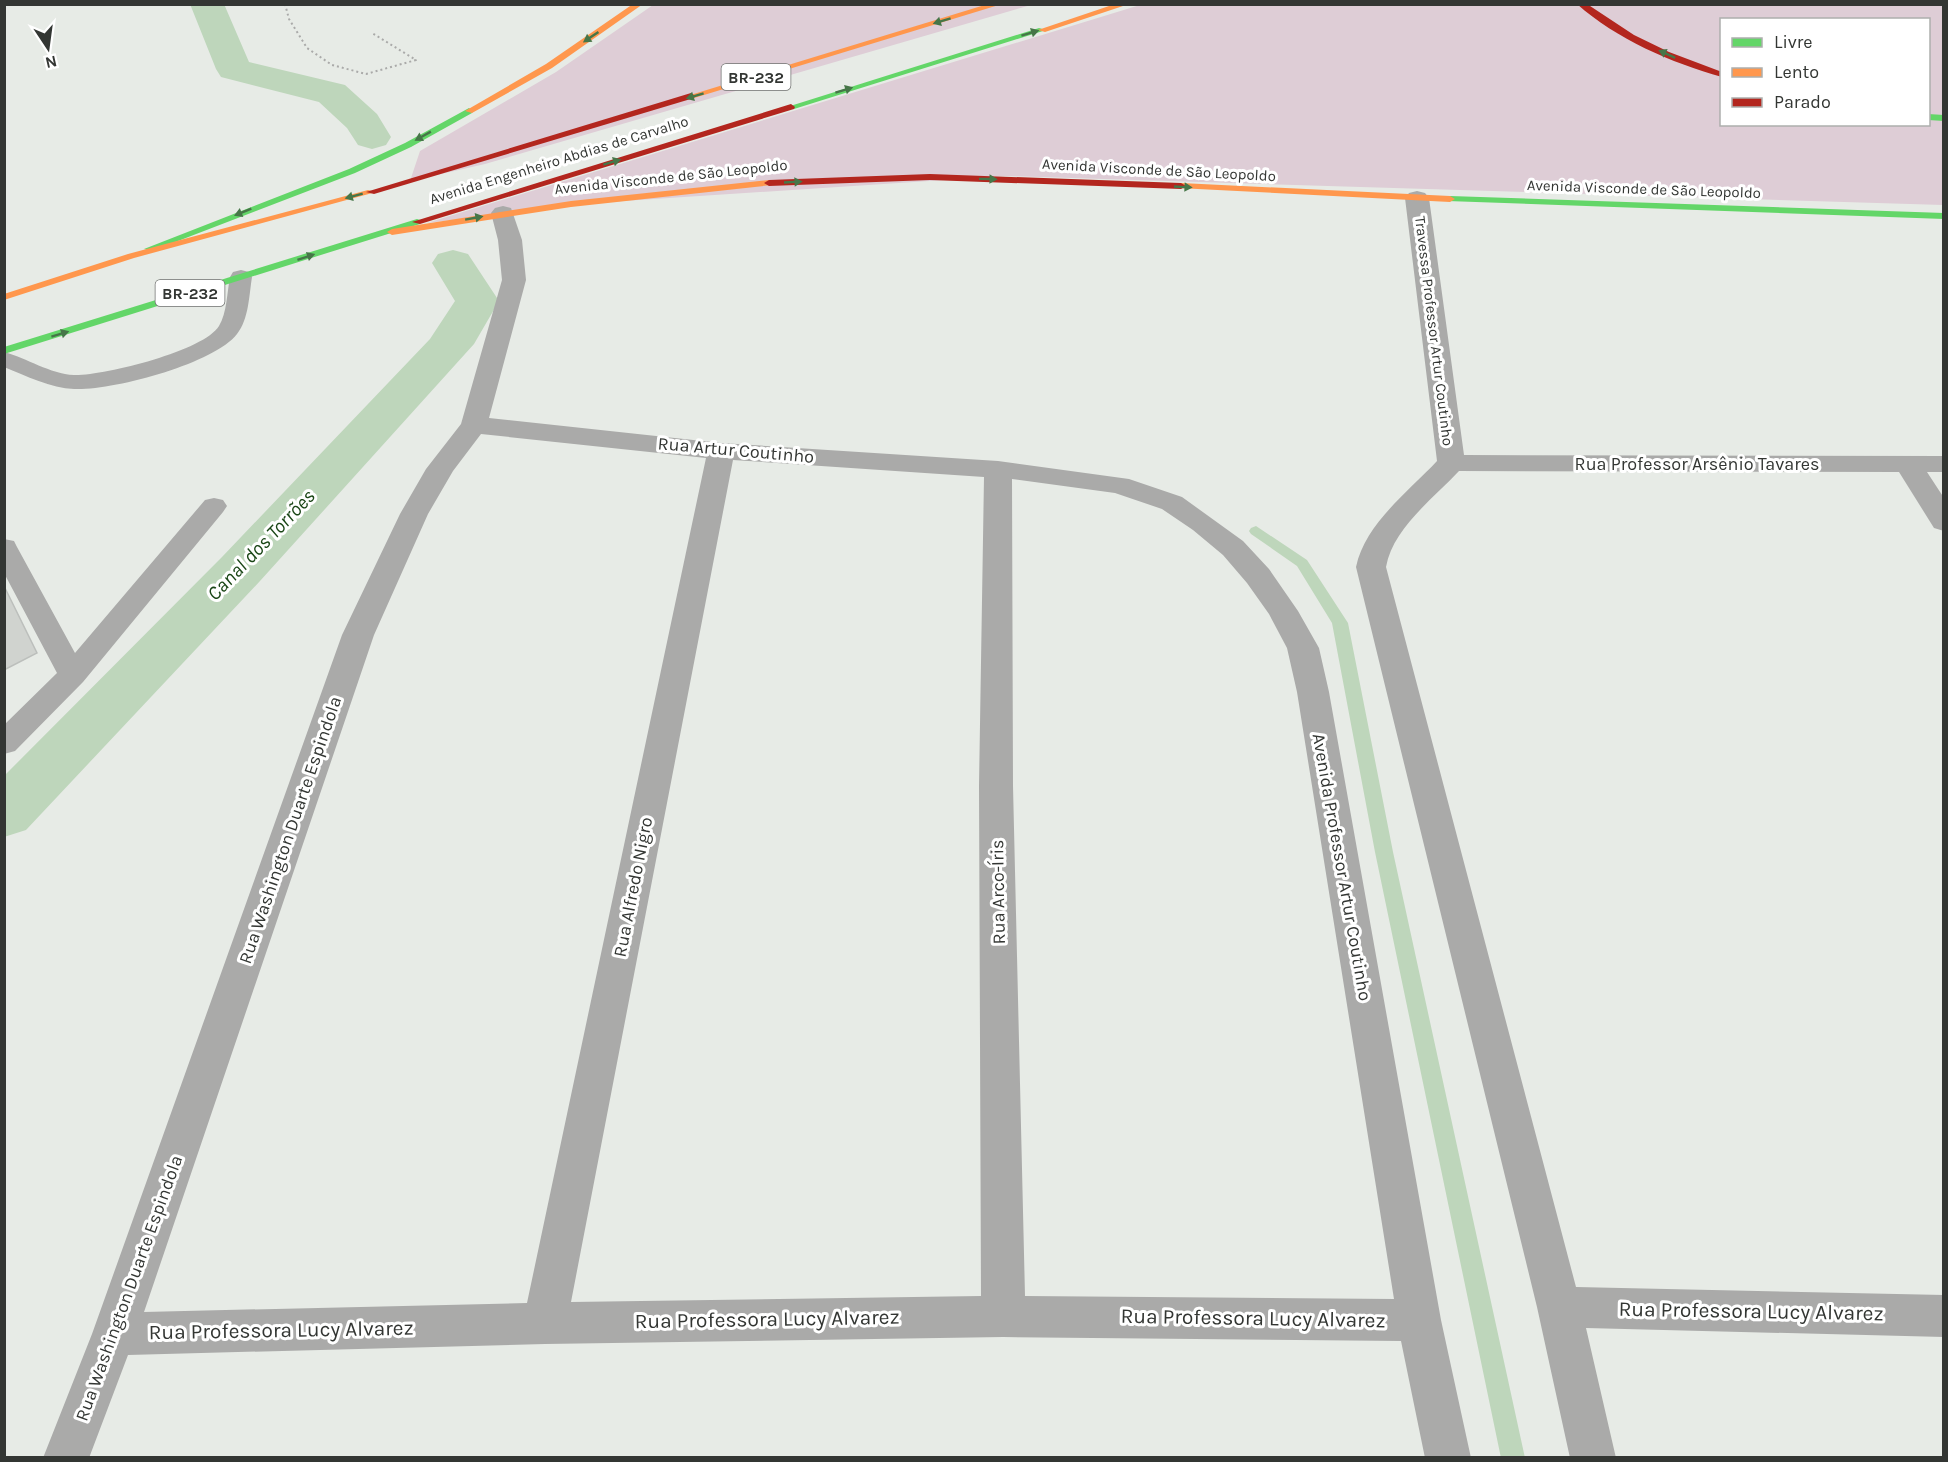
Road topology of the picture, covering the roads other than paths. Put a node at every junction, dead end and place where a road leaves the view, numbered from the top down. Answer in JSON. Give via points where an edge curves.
{"nodes":[{"id":1,"x":639,"y":4,"type":"edge"},
{"id":2,"x":998,"y":4,"type":"edge"},
{"id":3,"x":1125,"y":4,"type":"edge"},
{"id":4,"x":1581,"y":4,"type":"edge"},
{"id":5,"x":1720,"y":74,"type":"edge"},
{"id":6,"x":1418,"y":198,"type":"junction"},
{"id":7,"x":503,"y":213,"type":"junction"},
{"id":8,"x":1944,"y":216,"type":"edge"},
{"id":9,"x":375,"y":235,"type":"junction"},
{"id":10,"x":131,"y":256,"type":"junction"},
{"id":11,"x":241,"y":278,"type":"junction"},
{"id":12,"x":4,"y":297,"type":"edge"},
{"id":13,"x":4,"y":351,"type":"edge"},
{"id":14,"x":4,"y":358,"type":"edge"},
{"id":15,"x":474,"y":425,"type":"junction"},
{"id":16,"x":721,"y":451,"type":"junction"},
{"id":17,"x":1451,"y":463,"type":"junction"},
{"id":18,"x":1908,"y":464,"type":"junction"},
{"id":19,"x":1944,"y":464,"type":"edge"},
{"id":20,"x":998,"y":469,"type":"junction"},
{"id":21,"x":214,"y":506,"type":"dead end"},
{"id":22,"x":1944,"y":522,"type":"edge"},
{"id":23,"x":4,"y":548,"type":"edge"},
{"id":24,"x":73,"y":675,"type":"junction"},
{"id":25,"x":4,"y":743,"type":"edge"},
{"id":26,"x":1559,"y":1307,"type":"junction"},
{"id":27,"x":1003,"y":1316,"type":"junction"},
{"id":28,"x":1944,"y":1316,"type":"edge"},
{"id":29,"x":1419,"y":1320,"type":"junction"},
{"id":30,"x":545,"y":1323,"type":"junction"},
{"id":31,"x":114,"y":1334,"type":"junction"},
{"id":32,"x":66,"y":1458,"type":"edge"},
{"id":33,"x":1448,"y":1458,"type":"edge"},
{"id":34,"x":1593,"y":1458,"type":"edge"}],
"edges":[{"from":1,"to":10,"type":"main road","name":"Avenida Engenheiro Abdias de Carvalho","one_way":true,"via":[[549,66],[408,145],[352,171]]},
{"from":2,"to":10,"type":"main road","name":"Avenida Engenheiro Abdias de Carvalho","number":"BR-232","one_way":true,"via":[[410,181]]},
{"from":9,"to":3,"type":"main road","name":"Avenida Engenheiro Abdias de Carvalho","number":"BR-232","one_way":true},
{"from":5,"to":4,"type":"main road","one_way":true,"via":[[1652,47]]},
{"from":7,"to":6,"type":"main road","name":"Avenida Visconde de São Leopoldo","one_way":true,"via":[[748,184],[874,178],[1005,179]]},
{"from":6,"to":8,"type":"main road","name":"Avenida Visconde de São Leopoldo"},
{"from":6,"to":17,"type":"street","name":"Travessa Professor Artur Coutinho"},
{"from":9,"to":7,"type":"main road","name":"Avenida Visconde de São Leopoldo","one_way":true},
{"from":7,"to":15,"type":"street","name":"Rua Washington Duarte Espindola","via":[[514,280]]},
{"from":11,"to":9,"type":"main road","name":"Avenida Engenheiro Abdias de Carvalho","number":"BR-232","one_way":true},
{"from":10,"to":12,"type":"main road","name":"Avenida Engenheiro Abdias de Carvalho","number":"BR-232"},
{"from":13,"to":11,"type":"main road","name":"Avenida Engenheiro Abdias de Carvalho","number":"BR-232","one_way":true},
{"from":11,"to":14,"type":"lane","via":[[230,329],[201,351],[91,382],[72,382]]},
{"from":15,"to":16,"type":"street","name":"Rua Artur Coutinho"},
{"from":15,"to":31,"type":"street","name":"Rua Washington Duarte Espindola","via":[[440,469],[414,514],[358,636]]},
{"from":16,"to":20,"type":"street","name":"Rua Artur Coutinho"},
{"from":16,"to":30,"type":"street","name":"Rua Alfredo Nigro"},
{"from":17,"to":18,"type":"street","name":"Rua Professor Arsênio Tavares"},
{"from":17,"to":26,"type":"street","via":[[1384,535],[1371,558],[1371,567]]},
{"from":18,"to":19,"type":"street","name":"Rua Professor Arsênio Tavares"},
{"from":18,"to":22,"type":"street"},
{"from":20,"to":27,"type":"street","name":"Rua Arco-Íris","via":[[996,786]]},
{"from":20,"to":29,"type":"street","name":"Avenida Professor Artur Coutinho","via":[[1119,485],[1172,503],[1233,548],[1258,576],[1303,648]]},
{"from":21,"to":24,"type":"lane"},
{"from":23,"to":24,"type":"lane"},
{"from":24,"to":25,"type":"lane"},
{"from":26,"to":28,"type":"street","name":"Rua Professora Lucy Alvarez"},
{"from":26,"to":34,"type":"street"},
{"from":27,"to":29,"type":"street","name":"Rua Professora Lucy Alvarez"},
{"from":27,"to":30,"type":"street","name":"Rua Professora Lucy Alvarez"},
{"from":29,"to":33,"type":"street","name":"Avenida Professor Artur Coutinho"},
{"from":30,"to":31,"type":"street","name":"Rua Professora Lucy Alvarez"},
{"from":31,"to":32,"type":"street","name":"Rua Washington Duarte Espindola"}]}
